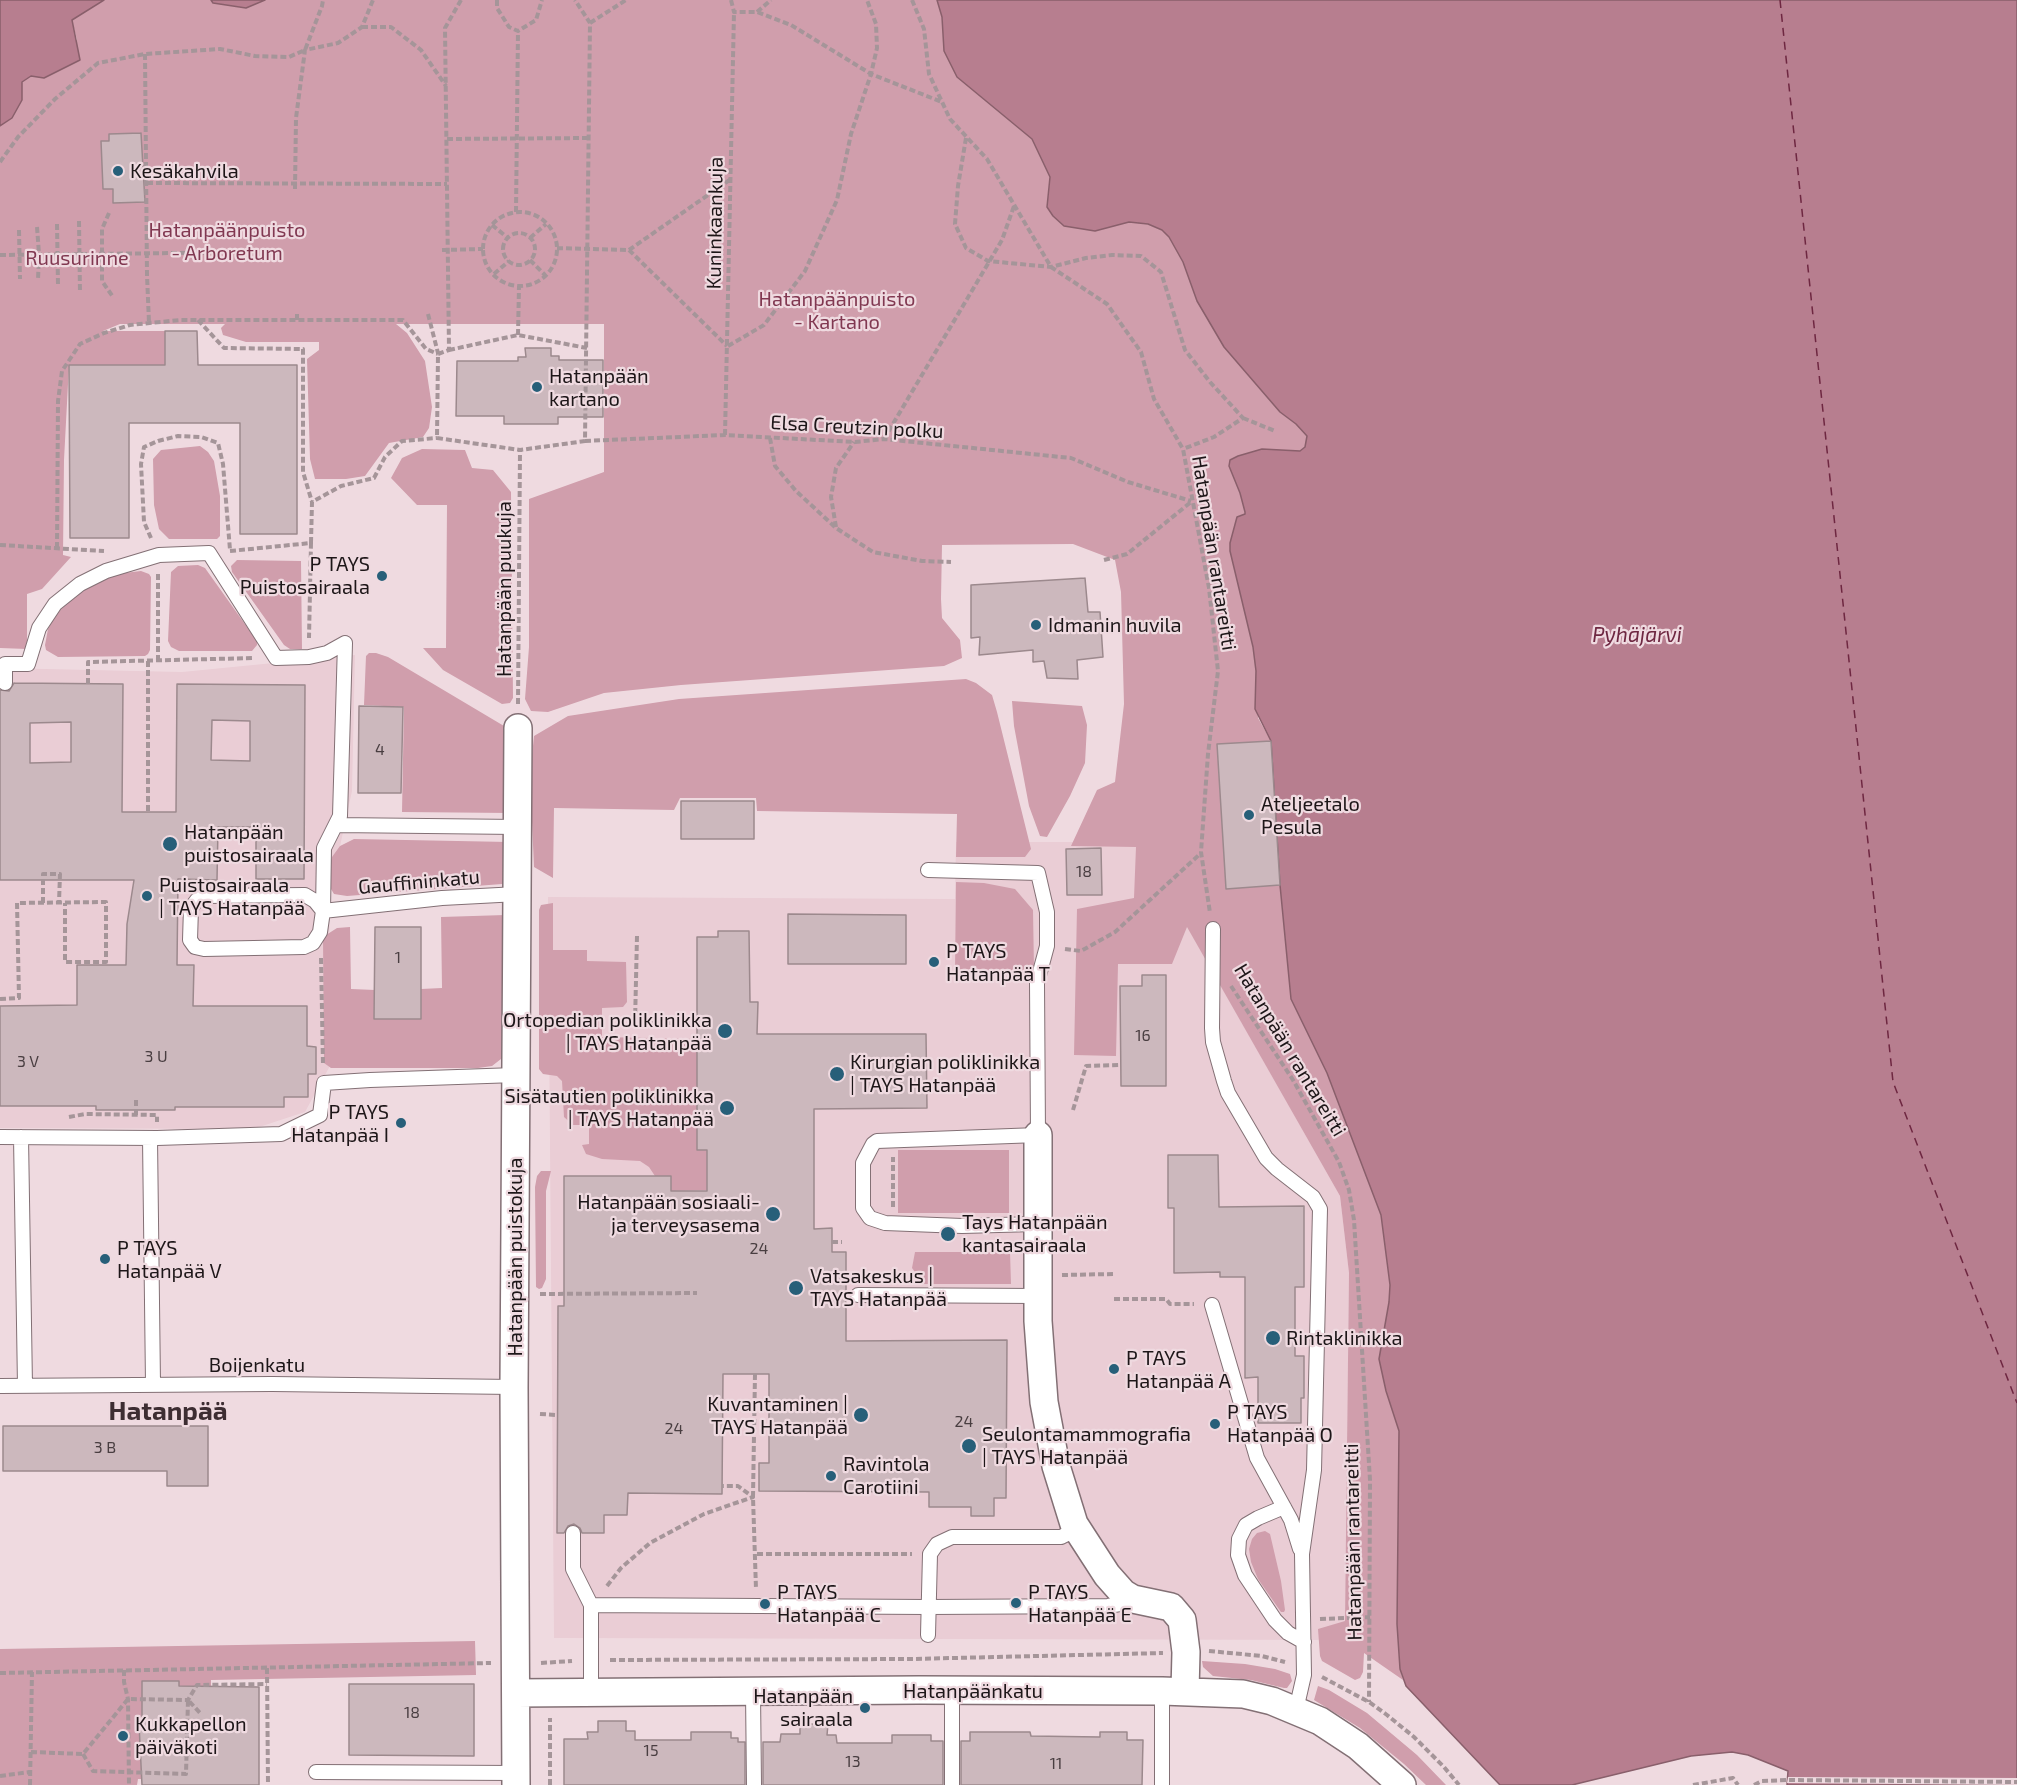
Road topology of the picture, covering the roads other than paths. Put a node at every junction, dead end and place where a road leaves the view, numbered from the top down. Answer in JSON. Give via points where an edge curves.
{"nodes":[{"id":1,"x":5,"y":683,"type":"dead end"},
{"id":2,"x":518,"y":728,"type":"road end"},
{"id":3,"x":336,"y":825,"type":"junction"},
{"id":4,"x":518,"y":827,"type":"junction"},
{"id":5,"x":928,"y":870,"type":"dead end"},
{"id":6,"x":518,"y":894,"type":"junction"},
{"id":7,"x":323,"y":911,"type":"junction"},
{"id":8,"x":1213,"y":929,"type":"road end"},
{"id":9,"x":516,"y":1075,"type":"junction"},
{"id":10,"x":1038,"y":1135,"type":"junction"},
{"id":11,"x":0,"y":1137,"type":"edge"},
{"id":12,"x":21,"y":1137,"type":"junction"},
{"id":13,"x":150,"y":1138,"type":"junction"},
{"id":14,"x":1036,"y":1224,"type":"junction"},
{"id":15,"x":858,"y":1296,"type":"dead end"},
{"id":16,"x":1037,"y":1296,"type":"junction"},
{"id":17,"x":1212,"y":1305,"type":"dead end"},
{"id":18,"x":153,"y":1384,"type":"junction"},
{"id":19,"x":0,"y":1386,"type":"edge"},
{"id":20,"x":25,"y":1386,"type":"junction"},
{"id":21,"x":514,"y":1387,"type":"junction"},
{"id":22,"x":1284,"y":1507,"type":"junction"},
{"id":23,"x":1074,"y":1524,"type":"junction"},
{"id":24,"x":573,"y":1533,"type":"dead end"},
{"id":25,"x":1302,"y":1554,"type":"junction"},
{"id":26,"x":1133,"y":1599,"type":"junction"},
{"id":27,"x":591,"y":1605,"type":"junction"},
{"id":28,"x":928,"y":1607,"type":"junction"},
{"id":29,"x":928,"y":1635,"type":"dead end"},
{"id":30,"x":1304,"y":1642,"type":"junction"},
{"id":31,"x":952,"y":1690,"type":"junction"},
{"id":32,"x":1174,"y":1691,"type":"junction"},
{"id":33,"x":753,"y":1692,"type":"junction"},
{"id":34,"x":516,"y":1693,"type":"junction"},
{"id":35,"x":591,"y":1694,"type":"junction"},
{"id":36,"x":1296,"y":1710,"type":"junction"},
{"id":37,"x":316,"y":1772,"type":"dead end"},
{"id":38,"x":516,"y":1779,"type":"edge"},
{"id":39,"x":754,"y":1785,"type":"edge"},
{"id":40,"x":952,"y":1785,"type":"edge"},
{"id":41,"x":1162,"y":1785,"type":"edge"},
{"id":42,"x":1402,"y":1785,"type":"edge"}],
"edges":[{"from":1,"to":3,"type":"lane","via":[[5,664],[28,664],[39,628],[55,604],[80,584],[106,571],[159,555],[209,553],[276,658],[309,657],[345,643],[340,816]]},
{"from":2,"to":4,"type":"street","name":"Hatanpään puistokuja"},
{"from":3,"to":4,"type":"lane"},
{"from":3,"to":7,"type":"lane","via":[[324,848]]},
{"from":4,"to":6,"type":"street","name":"Hatanpään puistokuja"},
{"from":5,"to":10,"type":"lane","via":[[1038,873],[1047,912],[1047,946],[1037,983]]},
{"from":6,"to":7,"type":"lane","name":"Gauffininkatu"},
{"from":6,"to":9,"type":"street","name":"Hatanpään puistokuja"},
{"from":7,"to":7,"type":"lane","via":[[305,895],[204,896],[191,908],[190,940],[204,949],[304,947],[313,943],[320,932]]},
{"from":8,"to":25,"type":"lane","via":[[1213,1042],[1226,1087],[1266,1158],[1313,1197],[1320,1209],[1314,1470]]},
{"from":9,"to":13,"type":"lane","via":[[324,1083],[320,1115],[281,1134]]},
{"from":9,"to":21,"type":"street","name":"Hatanpään puistokuja"},
{"from":10,"to":14,"type":"street"},
{"from":10,"to":14,"type":"lane","via":[[882,1140],[873,1144],[862,1170],[863,1208],[877,1222]]},
{"from":11,"to":12,"type":"lane"},
{"from":12,"to":13,"type":"lane"},
{"from":12,"to":20,"type":"lane"},
{"from":13,"to":18,"type":"lane"},
{"from":14,"to":16,"type":"street"},
{"from":15,"to":16,"type":"lane"},
{"from":16,"to":23,"type":"street","via":[[1044,1402],[1056,1467]]},
{"from":17,"to":22,"type":"lane","via":[[1257,1458]]},
{"from":18,"to":20,"type":"lane","name":"Boijenkatu"},
{"from":18,"to":21,"type":"lane","name":"Boijenkatu"},
{"from":19,"to":20,"type":"lane","name":"Boijenkatu"},
{"from":21,"to":34,"type":"street","name":"Hatanpään puistokuja","via":[[529,1663]]},
{"from":22,"to":25,"type":"lane"},
{"from":22,"to":30,"type":"lane","via":[[1246,1525],[1239,1539],[1238,1555],[1245,1575],[1275,1620]]},
{"from":23,"to":26,"type":"street","via":[[1107,1575]]},
{"from":23,"to":28,"type":"lane","via":[[1061,1537],[945,1539],[930,1554]]},
{"from":24,"to":27,"type":"lane","via":[[573,1569]]},
{"from":25,"to":30,"type":"lane"},
{"from":26,"to":28,"type":"lane","via":[[1108,1606]]},
{"from":26,"to":32,"type":"street","via":[[1171,1606],[1184,1625],[1186,1652]]},
{"from":27,"to":28,"type":"lane"},
{"from":27,"to":35,"type":"lane"},
{"from":28,"to":29,"type":"lane"},
{"from":30,"to":36,"type":"lane","via":[[1305,1668]]},
{"from":31,"to":32,"type":"street","name":"Hatanpäänkatu"},
{"from":31,"to":33,"type":"street","name":"Hatanpäänkatu"},
{"from":31,"to":40,"type":"lane"},
{"from":32,"to":36,"type":"street","name":"Hatanpäänkatu","via":[[1243,1694]]},
{"from":32,"to":41,"type":"lane"},
{"from":33,"to":35,"type":"street","name":"Hatanpäänkatu"},
{"from":33,"to":39,"type":"lane"},
{"from":34,"to":35,"type":"street","name":"Hatanpäänkatu"},
{"from":34,"to":38,"type":"street","name":"Hatanpään puistokuja"},
{"from":36,"to":42,"type":"street","name":"Hatanpäänkatu","via":[[1358,1746]]},
{"from":37,"to":38,"type":"lane"}]}
